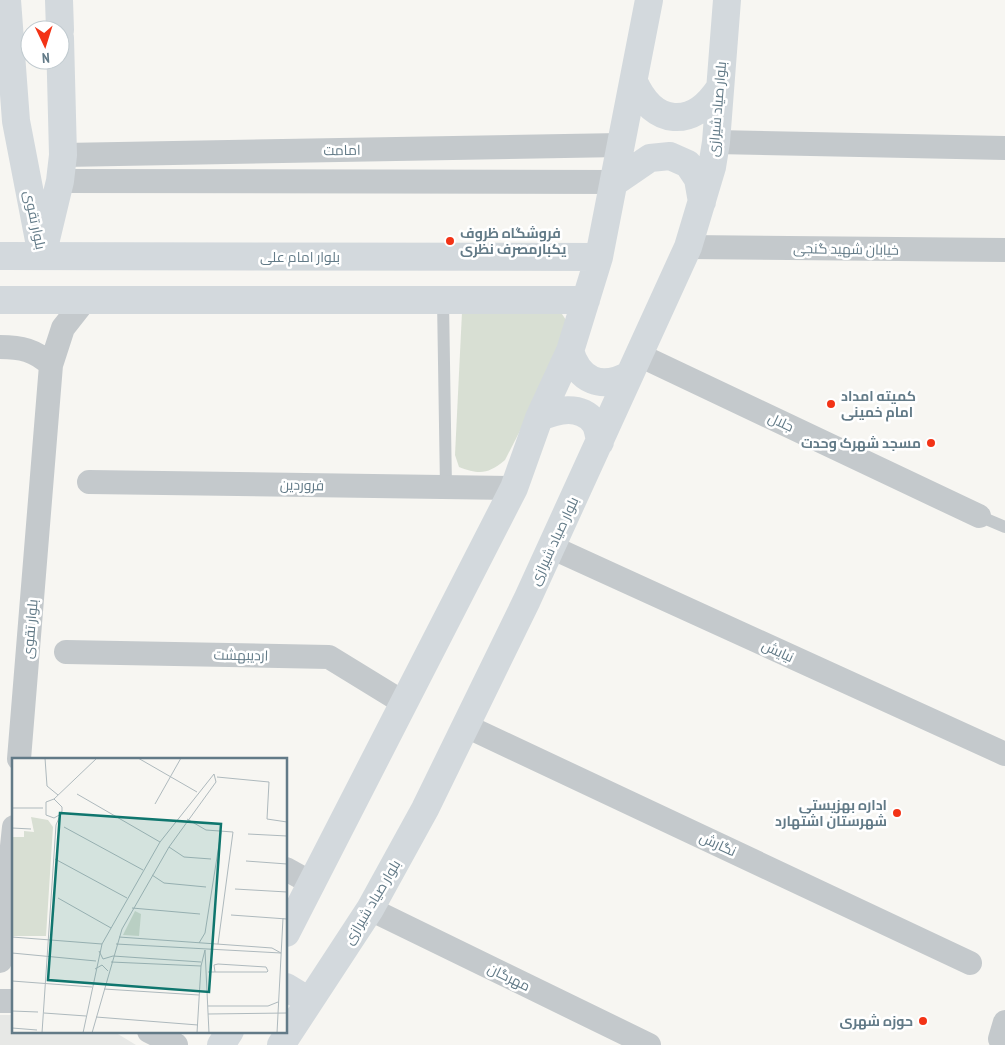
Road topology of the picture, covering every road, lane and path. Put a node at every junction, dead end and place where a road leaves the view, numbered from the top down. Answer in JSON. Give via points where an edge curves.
{"nodes":[{"id":1,"x":7,"y":0,"type":"edge"},
{"id":2,"x":59,"y":0,"type":"edge"},
{"id":3,"x":649,"y":0,"type":"edge"},
{"id":4,"x":727,"y":0,"type":"edge"},
{"id":5,"x":60,"y":20,"type":"edge"},
{"id":6,"x":60,"y":70,"type":"edge"},
{"id":7,"x":634,"y":82,"type":"junction"},
{"id":8,"x":719,"y":89,"type":"junction"},
{"id":9,"x":8,"y":122,"type":"edge"},
{"id":10,"x":716,"y":142,"type":"junction"},
{"id":11,"x":621,"y":145,"type":"junction"},
{"id":12,"x":1005,"y":148,"type":"edge"},
{"id":13,"x":61,"y":168,"type":"junction"},
{"id":14,"x":615,"y":182,"type":"junction"},
{"id":15,"x":702,"y":202,"type":"junction"},
{"id":16,"x":688,"y":247,"type":"junction"},
{"id":17,"x":1005,"y":250,"type":"edge"},
{"id":18,"x":0,"y":256,"type":"edge"},
{"id":19,"x":42,"y":256,"type":"junction"},
{"id":20,"x":599,"y":257,"type":"junction"},
{"id":21,"x":0,"y":300,"type":"edge"},
{"id":22,"x":86,"y":300,"type":"junction"},
{"id":23,"x":443,"y":300,"type":"junction"},
{"id":24,"x":586,"y":300,"type":"junction"},
{"id":25,"x":0,"y":347,"type":"edge"},
{"id":26,"x":570,"y":352,"type":"junction"},
{"id":27,"x":51,"y":365,"type":"junction"},
{"id":28,"x":634,"y":365,"type":"junction"},
{"id":29,"x":538,"y":418,"type":"junction"},
{"id":30,"x":600,"y":442,"type":"junction"},
{"id":31,"x":89,"y":482,"type":"dead end"},
{"id":32,"x":446,"y":488,"type":"junction"},
{"id":33,"x":514,"y":488,"type":"junction"},
{"id":34,"x":979,"y":516,"type":"joint"},
{"id":35,"x":1005,"y":527,"type":"edge"},
{"id":36,"x":551,"y":547,"type":"junction"},
{"id":37,"x":66,"y":652,"type":"dead end"},
{"id":38,"x":404,"y":703,"type":"junction"},
{"id":39,"x":466,"y":726,"type":"junction"},
{"id":40,"x":1005,"y":754,"type":"edge"},
{"id":41,"x":19,"y":758,"type":"edge"},
{"id":42,"x":12,"y":846,"type":"edge"},
{"id":43,"x":288,"y":870,"type":"edge"},
{"id":44,"x":313,"y":884,"type":"junction"},
{"id":45,"x":370,"y":909,"type":"junction"},
{"id":46,"x":288,"y":929,"type":"edge"},
{"id":47,"x":0,"y":961,"type":"edge"},
{"id":48,"x":970,"y":963,"type":"dead end"},
{"id":49,"x":298,"y":994,"type":"edge"},
{"id":50,"x":288,"y":1024,"type":"edge"},
{"id":51,"x":151,"y":1032,"type":"edge"},
{"id":52,"x":229,"y":1032,"type":"edge"},
{"id":53,"x":285,"y":1032,"type":"edge"},
{"id":54,"x":176,"y":1045,"type":"edge"},
{"id":55,"x":222,"y":1045,"type":"edge"},
{"id":56,"x":281,"y":1045,"type":"edge"},
{"id":57,"x":648,"y":1045,"type":"edge"}],
"edges":[{"from":1,"to":9,"type":"street","name":"بلوار تقوی"},
{"from":2,"to":5,"type":"street"},
{"from":3,"to":7,"type":"street"},
{"from":4,"to":8,"type":"street","name":"بلوار صیاد شیرازی"},
{"from":6,"to":13,"type":"street","name":"بلوار تقوی"},
{"from":7,"to":8,"type":"street","via":[[642,99],[656,112],[674,117],[693,115],[709,105]]},
{"from":7,"to":11,"type":"street"},
{"from":8,"to":10,"type":"street","name":"بلوار صیاد شیرازی"},
{"from":9,"to":19,"type":"street","name":"بلوار تقوی"},
{"from":10,"to":12,"type":"street"},
{"from":10,"to":15,"type":"street","name":"بلوار صیاد شیرازی"},
{"from":11,"to":13,"type":"street","name":"امامت"},
{"from":11,"to":14,"type":"street"},
{"from":13,"to":14,"type":"street"},
{"from":13,"to":19,"type":"street","name":"بلوار تقوی"},
{"from":14,"to":15,"type":"street","via":[[650,158],[670,156],[688,164],[698,178]]},
{"from":14,"to":20,"type":"street"},
{"from":15,"to":16,"type":"street","name":"بلوار صیاد شیرازی"},
{"from":16,"to":17,"type":"street","name":"خیابان شهید گنجی"},
{"from":16,"to":28,"type":"street","name":"بلوار صیاد شیرازی"},
{"from":18,"to":19,"type":"street","name":"بلوار امام علی"},
{"from":19,"to":20,"type":"street","name":"بلوار امام علی"},
{"from":20,"to":24,"type":"street"},
{"from":21,"to":22,"type":"street"},
{"from":22,"to":23,"type":"street"},
{"from":22,"to":27,"type":"street","name":"بلوار تقوی","via":[[63,328]]},
{"from":23,"to":24,"type":"street"},
{"from":23,"to":32,"type":"lane"},
{"from":24,"to":26,"type":"street"},
{"from":25,"to":27,"type":"street","via":[[22,347]]},
{"from":26,"to":28,"type":"street","via":[[582,374],[605,383],[618,381]]},
{"from":26,"to":29,"type":"street"},
{"from":27,"to":41,"type":"street","name":"بلوار تقوی"},
{"from":28,"to":30,"type":"street","name":"بلوار صیاد شیرازی"},
{"from":28,"to":34,"type":"street","name":"جلال"},
{"from":29,"to":30,"type":"street","via":[[567,409],[583,413],[595,423]]},
{"from":29,"to":33,"type":"street"},
{"from":30,"to":36,"type":"street","name":"بلوار صیاد شیرازی"},
{"from":31,"to":32,"type":"street","name":"فروردین"},
{"from":32,"to":33,"type":"street","name":"فروردین"},
{"from":33,"to":38,"type":"street"},
{"from":34,"to":35,"type":"lane","name":"جلال"},
{"from":36,"to":39,"type":"street","name":"بلوار صیاد شیرازی"},
{"from":36,"to":40,"type":"street","name":"نیایش"},
{"from":37,"to":38,"type":"street","name":"اردیبهشت","via":[[329,657]]},
{"from":38,"to":44,"type":"street"},
{"from":39,"to":45,"type":"street","name":"بلوار صیاد شیرازی"},
{"from":39,"to":48,"type":"street","name":"نگارش"},
{"from":42,"to":47,"type":"street"},
{"from":43,"to":44,"type":"street"},
{"from":44,"to":46,"type":"street"},
{"from":45,"to":49,"type":"street","name":"بلوار صیاد شیرازی"},
{"from":45,"to":57,"type":"street","name":"مهرگان"},
{"from":49,"to":50,"type":"street","name":"بلوار صیاد شیرازی"},
{"from":51,"to":54,"type":"street"},
{"from":52,"to":55,"type":"street"},
{"from":53,"to":56,"type":"street","name":"بلوار صیاد شیرازی"}]}
